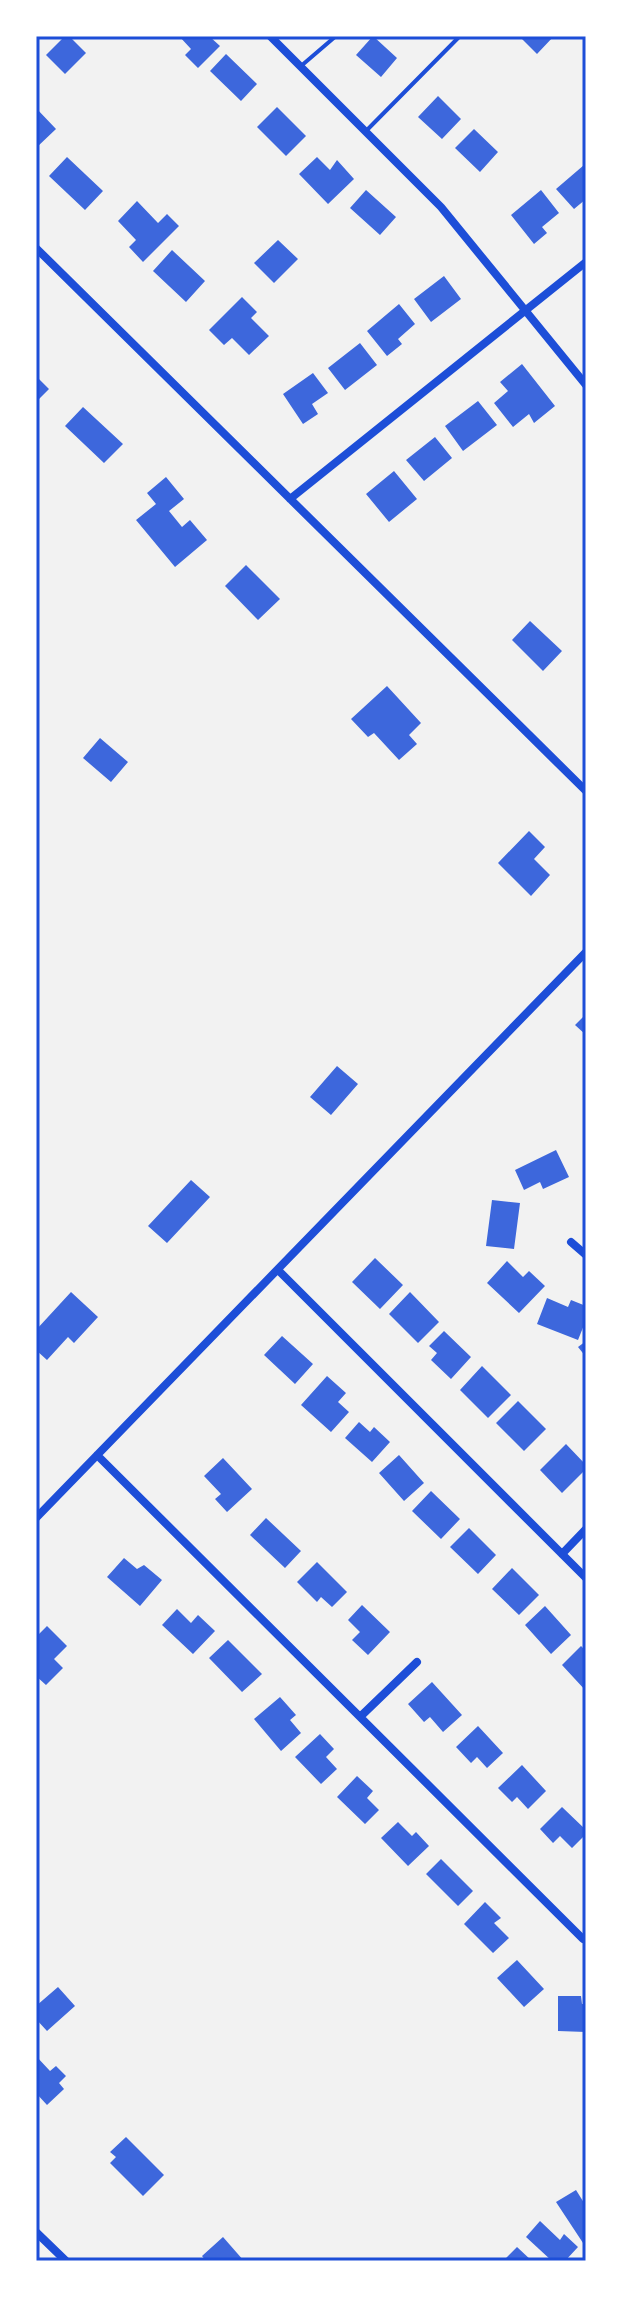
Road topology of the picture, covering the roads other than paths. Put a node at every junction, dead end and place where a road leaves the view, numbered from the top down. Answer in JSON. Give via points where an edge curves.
{"nodes":[{"id":1,"x":270,"y":36,"type":"edge"},
{"id":2,"x":336,"y":36,"type":"edge"},
{"id":3,"x":460,"y":36,"type":"edge"},
{"id":4,"x":301,"y":66,"type":"junction"},
{"id":5,"x":365,"y":132,"type":"junction"},
{"id":6,"x":36,"y":248,"type":"edge"},
{"id":7,"x":586,"y":262,"type":"edge"},
{"id":8,"x":526,"y":310,"type":"junction"},
{"id":9,"x":586,"y":385,"type":"edge"},
{"id":10,"x":290,"y":499,"type":"junction"},
{"id":11,"x":586,"y":791,"type":"edge"},
{"id":12,"x":586,"y":952,"type":"edge"},
{"id":13,"x":571,"y":1242,"type":"dead end"},
{"id":14,"x":586,"y":1255,"type":"edge"},
{"id":15,"x":278,"y":1270,"type":"junction"},
{"id":16,"x":97,"y":1455,"type":"junction"},
{"id":17,"x":36,"y":1518,"type":"edge"},
{"id":18,"x":586,"y":1529,"type":"edge"},
{"id":19,"x":562,"y":1554,"type":"junction"},
{"id":20,"x":586,"y":1578,"type":"edge"},
{"id":21,"x":417,"y":1662,"type":"dead end"},
{"id":22,"x":361,"y":1716,"type":"junction"},
{"id":23,"x":583,"y":1939,"type":"dead end"},
{"id":24,"x":36,"y":2232,"type":"edge"},
{"id":25,"x":66,"y":2261,"type":"edge"}],
"edges":[{"from":1,"to":4,"type":"street"},
{"from":2,"to":4,"type":"lane"},
{"from":3,"to":5,"type":"lane"},
{"from":4,"to":5,"type":"street"},
{"from":5,"to":8,"type":"street","via":[[441,207]]},
{"from":6,"to":10,"type":"street"},
{"from":7,"to":8,"type":"street"},
{"from":8,"to":9,"type":"street"},
{"from":8,"to":10,"type":"street"},
{"from":10,"to":11,"type":"street"},
{"from":12,"to":15,"type":"street"},
{"from":13,"to":14,"type":"street"},
{"from":15,"to":16,"type":"street"},
{"from":15,"to":19,"type":"street"},
{"from":16,"to":17,"type":"street"},
{"from":16,"to":22,"type":"street"},
{"from":18,"to":19,"type":"street"},
{"from":19,"to":20,"type":"street"},
{"from":21,"to":22,"type":"street"},
{"from":22,"to":23,"type":"street"},
{"from":24,"to":25,"type":"street"}]}
